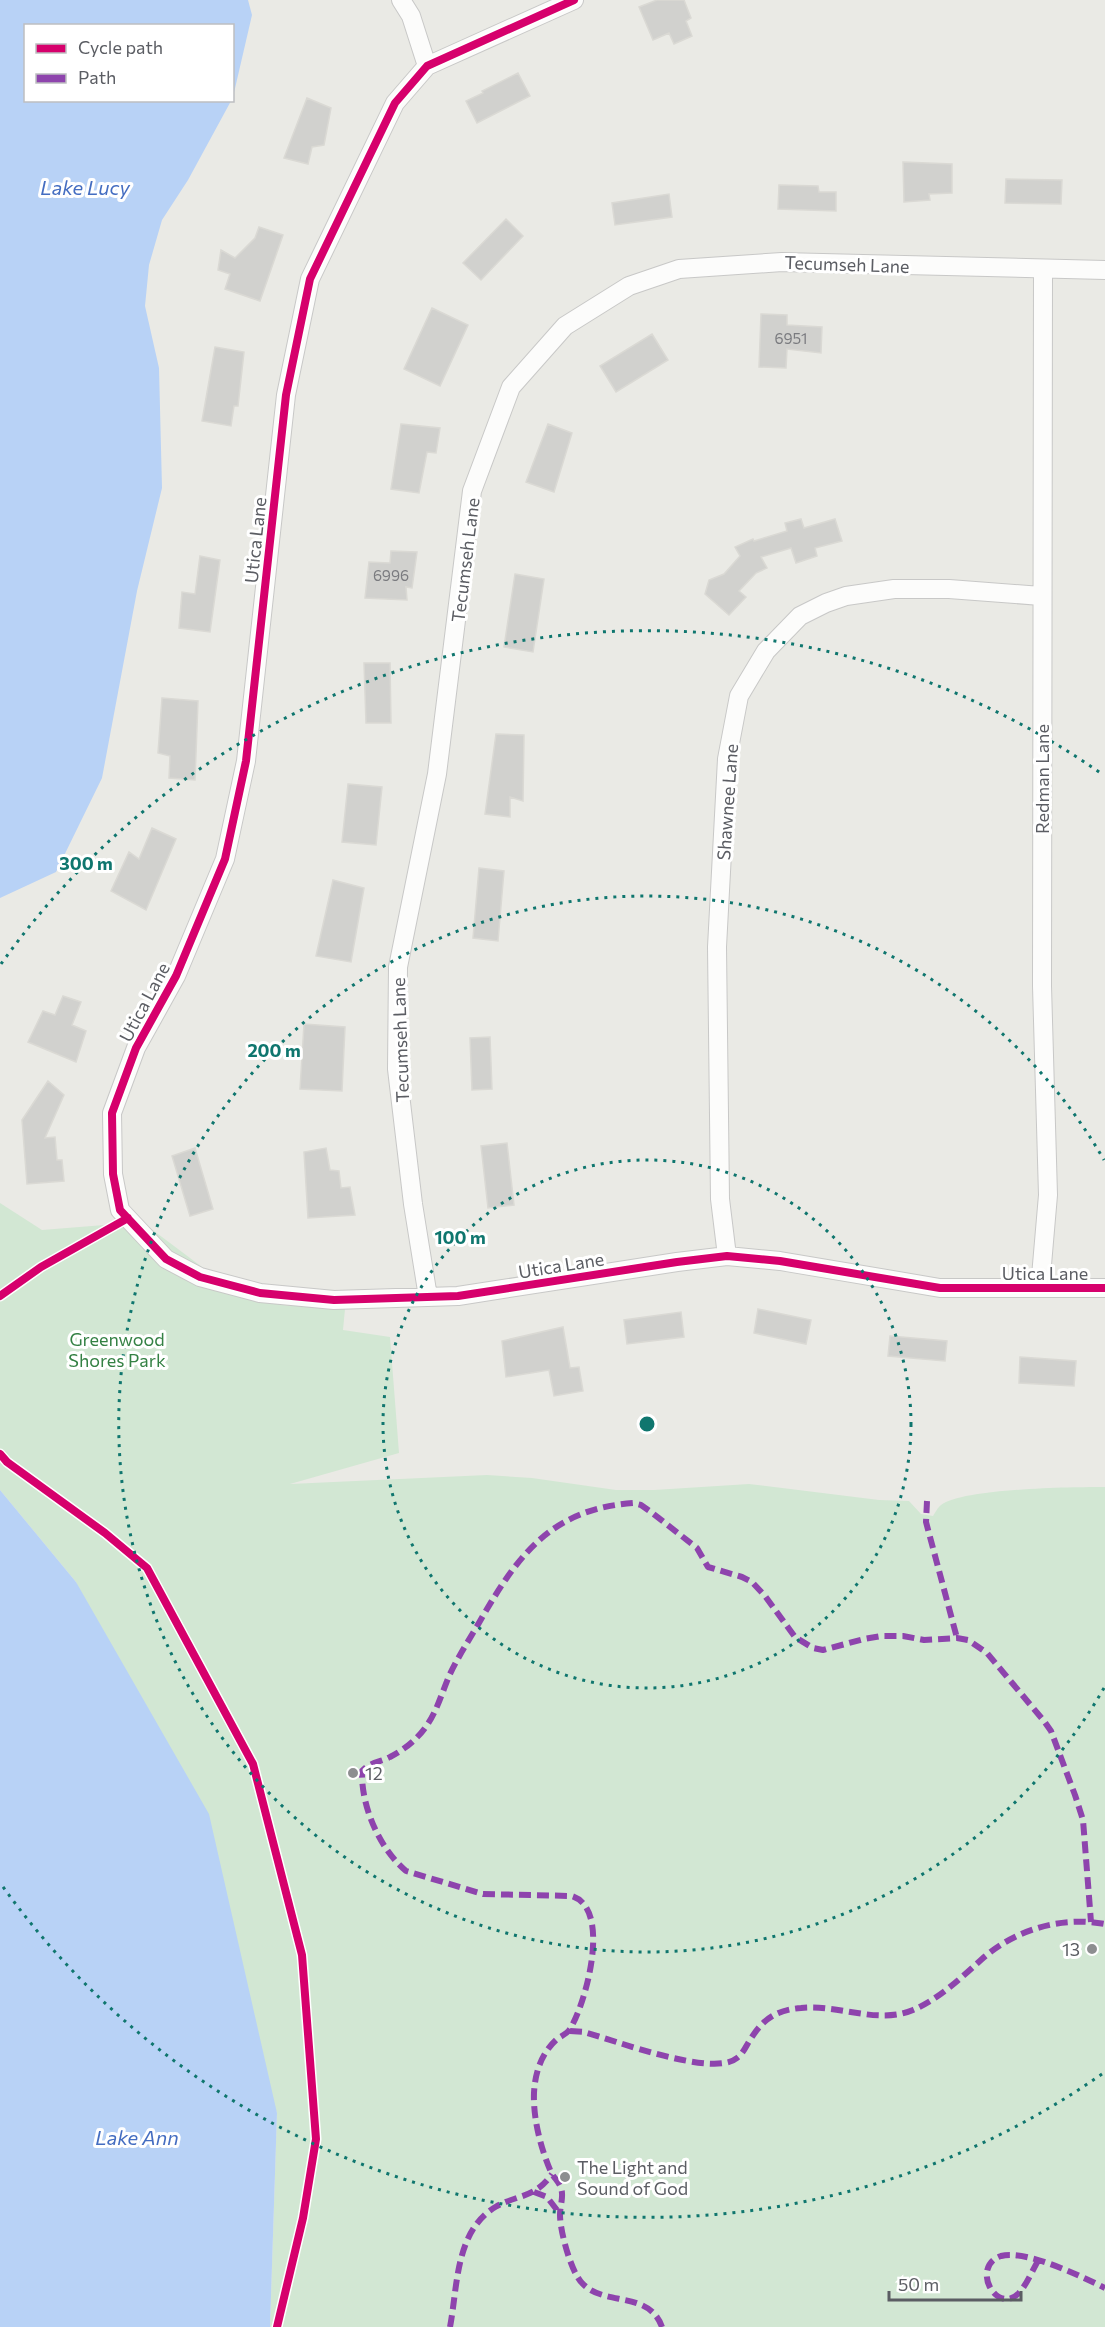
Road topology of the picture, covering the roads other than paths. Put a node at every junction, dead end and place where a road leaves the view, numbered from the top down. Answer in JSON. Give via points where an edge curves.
{"nodes":[{"id":1,"x":401,"y":0,"type":"edge"},
{"id":2,"x":574,"y":0,"type":"edge"},
{"id":3,"x":427,"y":66,"type":"junction"},
{"id":4,"x":1043,"y":269,"type":"junction"},
{"id":5,"x":1105,"y":270,"type":"edge"},
{"id":6,"x":1041,"y":596,"type":"junction"},
{"id":7,"x":727,"y":1256,"type":"junction"},
{"id":8,"x":1040,"y":1288,"type":"junction"},
{"id":9,"x":1105,"y":1288,"type":"edge"},
{"id":10,"x":428,"y":1297,"type":"junction"}],
"edges":[{"from":1,"to":3,"type":"street","via":[[411,16]]},
{"from":2,"to":3,"type":"street","name":"Utica Lane"},
{"from":3,"to":10,"type":"street","name":"Utica Lane","via":[[395,103],[310,279],[286,395],[246,761],[225,859],[176,976],[136,1048],[112,1113],[113,1174],[120,1210],[166,1259],[200,1277],[260,1293],[334,1300]]},
{"from":4,"to":5,"type":"street","name":"Tecumseh Lane"},
{"from":4,"to":6,"type":"street","name":"Redman Lane"},
{"from":4,"to":10,"type":"street","name":"Tecumseh Lane","via":[[782,262],[679,269],[629,286],[565,326],[511,387],[472,491],[437,774],[398,967],[397,1069]]},
{"from":6,"to":7,"type":"street","name":"Shawnee Lane","via":[[894,589],[846,596],[800,616],[766,651],[739,696],[727,759],[717,947],[720,1199]]},
{"from":6,"to":8,"type":"street","name":"Redman Lane","via":[[1042,986],[1048,1195]]},
{"from":7,"to":8,"type":"street","name":"Utica Lane","via":[[940,1288]]},
{"from":7,"to":10,"type":"street","name":"Utica Lane","via":[[458,1296]]},
{"from":8,"to":9,"type":"street","name":"Utica Lane"}]}
